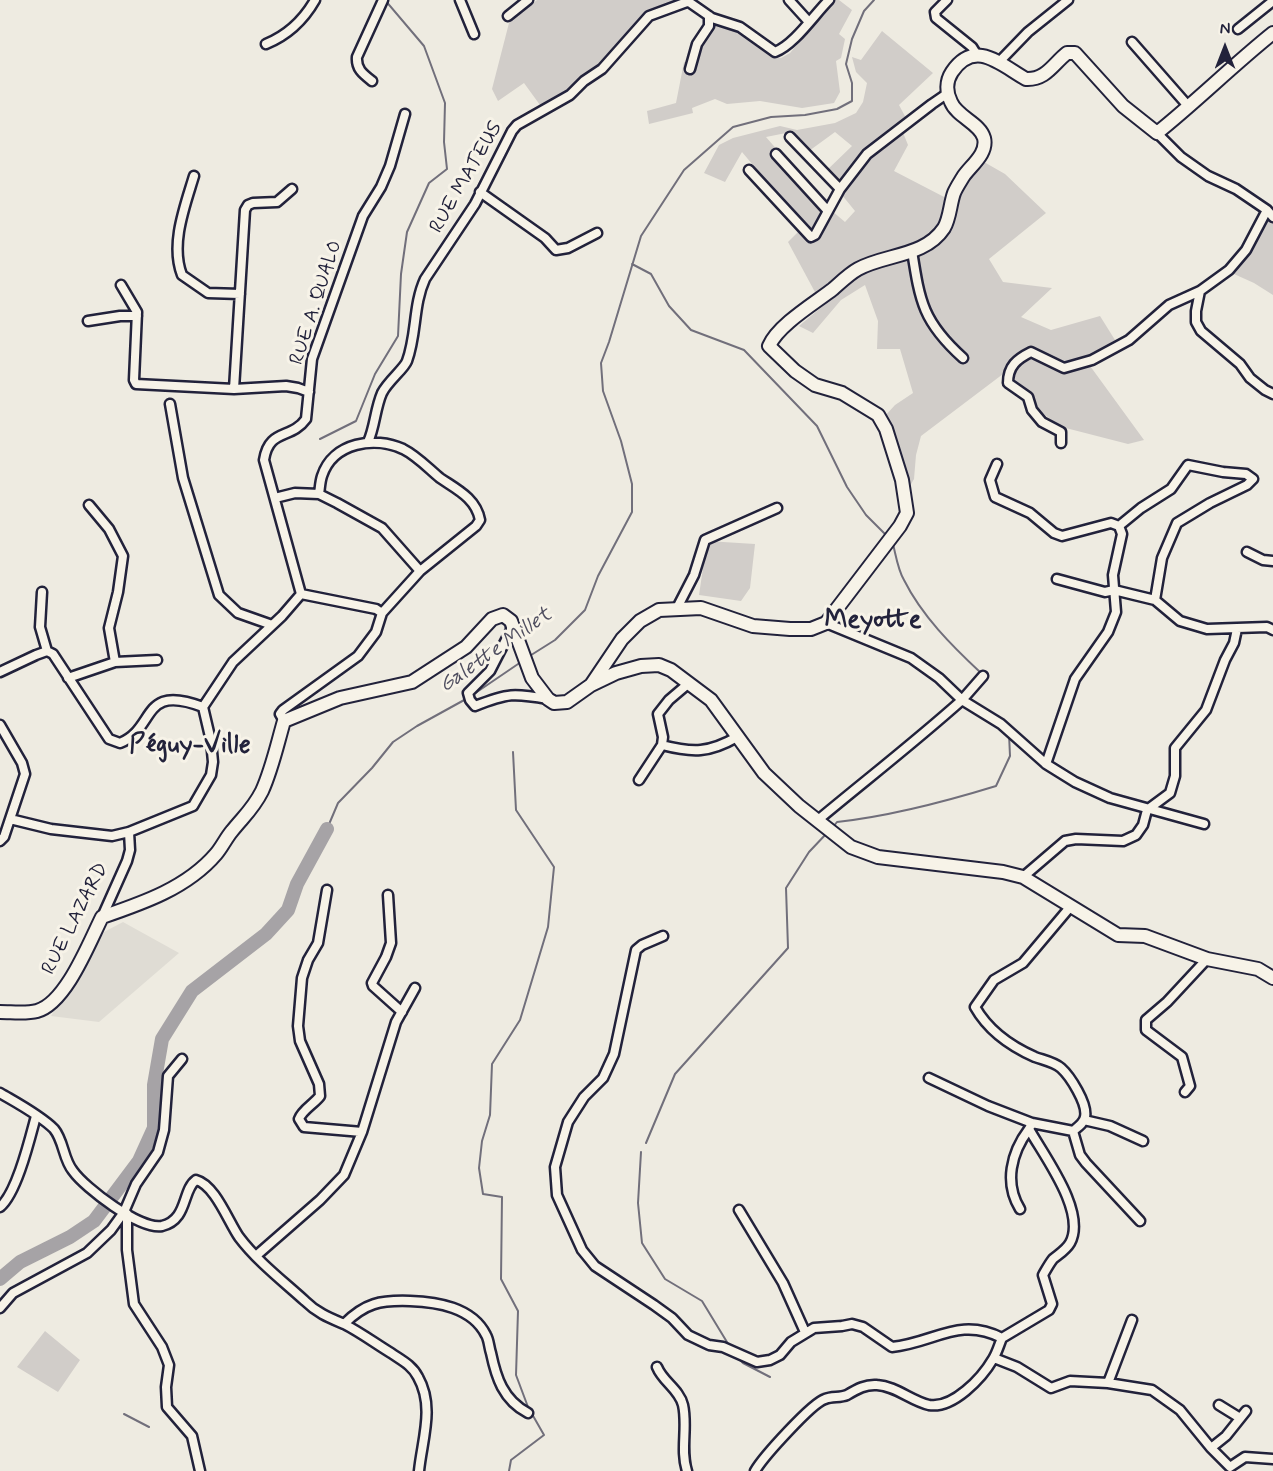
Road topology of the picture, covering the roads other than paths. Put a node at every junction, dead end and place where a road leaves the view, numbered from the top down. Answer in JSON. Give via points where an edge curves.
{"nodes":[{"id":1,"x":315,"y":0,"type":"edge"},
{"id":2,"x":383,"y":0,"type":"edge"},
{"id":3,"x":460,"y":0,"type":"edge"},
{"id":4,"x":528,"y":0,"type":"edge"},
{"id":5,"x":789,"y":0,"type":"edge"},
{"id":6,"x":829,"y":0,"type":"edge"},
{"id":7,"x":947,"y":0,"type":"edge"},
{"id":8,"x":1068,"y":0,"type":"edge"},
{"id":9,"x":686,"y":1,"type":"edge"},
{"id":10,"x":1273,"y":1,"type":"edge"},
{"id":11,"x":508,"y":15,"type":"dead end"},
{"id":12,"x":709,"y":16,"type":"junction"},
{"id":13,"x":809,"y":22,"type":"junction"},
{"id":14,"x":1238,"y":29,"type":"dead end"},
{"id":15,"x":474,"y":33,"type":"dead end"},
{"id":16,"x":1273,"y":33,"type":"edge"},
{"id":17,"x":1132,"y":42,"type":"dead end"},
{"id":18,"x":266,"y":44,"type":"dead end"},
{"id":19,"x":977,"y":55,"type":"junction"},
{"id":20,"x":999,"y":62,"type":"junction"},
{"id":21,"x":690,"y":69,"type":"dead end"},
{"id":22,"x":372,"y":81,"type":"dead end"},
{"id":23,"x":948,"y":93,"type":"junction"},
{"id":24,"x":1189,"y":107,"type":"junction"},
{"id":25,"x":405,"y":114,"type":"dead end"},
{"id":26,"x":1156,"y":133,"type":"junction"},
{"id":27,"x":790,"y":137,"type":"dead end"},
{"id":28,"x":776,"y":154,"type":"dead end"},
{"id":29,"x":749,"y":170,"type":"dead end"},
{"id":30,"x":194,"y":176,"type":"dead end"},
{"id":31,"x":292,"y":189,"type":"dead end"},
{"id":32,"x":840,"y":189,"type":"junction"},
{"id":33,"x":480,"y":192,"type":"junction"},
{"id":34,"x":828,"y":211,"type":"junction"},
{"id":35,"x":1270,"y":213,"type":"edge"},
{"id":36,"x":597,"y":233,"type":"dead end"},
{"id":37,"x":912,"y":251,"type":"junction"},
{"id":38,"x":121,"y":285,"type":"dead end"},
{"id":39,"x":1200,"y":291,"type":"junction"},
{"id":40,"x":240,"y":294,"type":"junction"},
{"id":41,"x":137,"y":316,"type":"junction"},
{"id":42,"x":88,"y":321,"type":"dead end"},
{"id":43,"x":963,"y":358,"type":"dead end"},
{"id":44,"x":234,"y":389,"type":"junction"},
{"id":45,"x":309,"y":392,"type":"junction"},
{"id":46,"x":1273,"y":394,"type":"edge"},
{"id":47,"x":170,"y":404,"type":"dead end"},
{"id":48,"x":368,"y":442,"type":"junction"},
{"id":49,"x":1061,"y":443,"type":"dead end"},
{"id":50,"x":997,"y":464,"type":"dead end"},
{"id":51,"x":319,"y":494,"type":"junction"},
{"id":52,"x":275,"y":498,"type":"junction"},
{"id":53,"x":89,"y":505,"type":"dead end"},
{"id":54,"x":777,"y":508,"type":"dead end"},
{"id":55,"x":1119,"y":526,"type":"junction"},
{"id":56,"x":1246,"y":552,"type":"dead end"},
{"id":57,"x":1273,"y":561,"type":"edge"},
{"id":58,"x":420,"y":571,"type":"junction"},
{"id":59,"x":1057,"y":579,"type":"dead end"},
{"id":60,"x":1114,"y":590,"type":"junction"},
{"id":61,"x":42,"y":592,"type":"dead end"},
{"id":62,"x":301,"y":594,"type":"junction"},
{"id":63,"x":1155,"y":600,"type":"junction"},
{"id":64,"x":677,"y":608,"type":"junction"},
{"id":65,"x":382,"y":613,"type":"junction"},
{"id":66,"x":511,"y":621,"type":"junction"},
{"id":67,"x":826,"y":623,"type":"junction"},
{"id":68,"x":272,"y":626,"type":"junction"},
{"id":69,"x":1237,"y":629,"type":"junction"},
{"id":70,"x":1273,"y":630,"type":"edge"},
{"id":71,"x":47,"y":651,"type":"junction"},
{"id":72,"x":157,"y":660,"type":"dead end"},
{"id":73,"x":115,"y":662,"type":"junction"},
{"id":74,"x":0,"y":672,"type":"edge"},
{"id":75,"x":983,"y":676,"type":"dead end"},
{"id":76,"x":68,"y":678,"type":"junction"},
{"id":77,"x":689,"y":683,"type":"junction"},
{"id":78,"x":591,"y":685,"type":"junction"},
{"id":79,"x":548,"y":699,"type":"junction"},
{"id":80,"x":962,"y":700,"type":"junction"},
{"id":81,"x":202,"y":707,"type":"junction"},
{"id":82,"x":284,"y":722,"type":"junction"},
{"id":83,"x":0,"y":725,"type":"edge"},
{"id":84,"x":737,"y":736,"type":"junction"},
{"id":85,"x":662,"y":745,"type":"junction"},
{"id":86,"x":1046,"y":764,"type":"junction"},
{"id":87,"x":639,"y":780,"type":"dead end"},
{"id":88,"x":1147,"y":810,"type":"junction"},
{"id":89,"x":10,"y":819,"type":"junction"},
{"id":90,"x":818,"y":820,"type":"junction"},
{"id":91,"x":1204,"y":824,"type":"dead end"},
{"id":92,"x":129,"y":832,"type":"junction"},
{"id":93,"x":0,"y":841,"type":"edge"},
{"id":94,"x":1023,"y":878,"type":"junction"},
{"id":95,"x":327,"y":890,"type":"dead end"},
{"id":96,"x":388,"y":895,"type":"dead end"},
{"id":97,"x":1071,"y":906,"type":"junction"},
{"id":98,"x":102,"y":916,"type":"junction"},
{"id":99,"x":663,"y":936,"type":"dead end"},
{"id":100,"x":1207,"y":959,"type":"junction"},
{"id":101,"x":1273,"y":978,"type":"edge"},
{"id":102,"x":415,"y":988,"type":"dead end"},
{"id":103,"x":0,"y":1012,"type":"edge"},
{"id":104,"x":402,"y":1012,"type":"junction"},
{"id":105,"x":182,"y":1059,"type":"dead end"},
{"id":106,"x":929,"y":1078,"type":"dead end"},
{"id":107,"x":1185,"y":1092,"type":"dead end"},
{"id":108,"x":0,"y":1093,"type":"edge"},
{"id":109,"x":36,"y":1116,"type":"junction"},
{"id":110,"x":1084,"y":1120,"type":"junction"},
{"id":111,"x":1030,"y":1126,"type":"junction"},
{"id":112,"x":1073,"y":1131,"type":"junction"},
{"id":113,"x":362,"y":1132,"type":"junction"},
{"id":114,"x":1143,"y":1141,"type":"dead end"},
{"id":115,"x":0,"y":1207,"type":"edge"},
{"id":116,"x":739,"y":1209,"type":"dead end"},
{"id":117,"x":1020,"y":1209,"type":"dead end"},
{"id":118,"x":123,"y":1211,"type":"junction"},
{"id":119,"x":1140,"y":1221,"type":"dead end"},
{"id":120,"x":257,"y":1256,"type":"junction"},
{"id":121,"x":0,"y":1308,"type":"edge"},
{"id":122,"x":1132,"y":1320,"type":"dead end"},
{"id":123,"x":344,"y":1324,"type":"junction"},
{"id":124,"x":805,"y":1332,"type":"junction"},
{"id":125,"x":1002,"y":1338,"type":"junction"},
{"id":126,"x":994,"y":1358,"type":"junction"},
{"id":127,"x":657,"y":1367,"type":"dead end"},
{"id":128,"x":1108,"y":1383,"type":"junction"},
{"id":129,"x":1219,"y":1405,"type":"dead end"},
{"id":130,"x":1246,"y":1411,"type":"dead end"},
{"id":131,"x":528,"y":1413,"type":"dead end"},
{"id":132,"x":1240,"y":1419,"type":"junction"},
{"id":133,"x":1211,"y":1448,"type":"junction"},
{"id":134,"x":1273,"y":1459,"type":"edge"},
{"id":135,"x":200,"y":1471,"type":"edge"},
{"id":136,"x":419,"y":1471,"type":"edge"},
{"id":137,"x":687,"y":1471,"type":"edge"},
{"id":138,"x":755,"y":1471,"type":"edge"}],
"edges":[{"from":1,"to":18,"type":"street","via":[[296,26]]},
{"from":2,"to":22,"type":"street","via":[[356,64]]},
{"from":3,"to":15,"type":"street"},
{"from":4,"to":11,"type":"street"},
{"from":5,"to":13,"type":"street"},
{"from":6,"to":13,"type":"street"},
{"from":7,"to":19,"type":"street","via":[[935,12],[936,18],[972,46]]},
{"from":8,"to":20,"type":"street"},
{"from":9,"to":12,"type":"street"},
{"from":9,"to":33,"type":"street","name":"RUE MATEUS","via":[[649,16],[602,69],[570,95],[517,125]]},
{"from":10,"to":14,"type":"street"},
{"from":12,"to":13,"type":"street","via":[[740,27],[775,52]]},
{"from":12,"to":21,"type":"street","via":[[709,26],[697,44]]},
{"from":16,"to":24,"type":"street"},
{"from":17,"to":24,"type":"street"},
{"from":19,"to":20,"type":"street"},
{"from":19,"to":23,"type":"street","via":[[956,66],[949,76]]},
{"from":20,"to":26,"type":"street","via":[[1032,79],[1043,77],[1067,53],[1075,53]]},
{"from":23,"to":32,"type":"street","via":[[867,154]]},
{"from":23,"to":37,"type":"street","via":[[951,104],[984,138],[984,145],[954,192],[944,227],[932,241]]},
{"from":24,"to":26,"type":"street"},
{"from":25,"to":45,"type":"street","name":"RUE A. QUALO","via":[[390,166],[363,216],[325,320],[312,359]]},
{"from":26,"to":35,"type":"street","via":[[1208,176],[1236,189]]},
{"from":27,"to":32,"type":"street"},
{"from":28,"to":34,"type":"street"},
{"from":29,"to":34,"type":"street","via":[[809,236],[815,235]]},
{"from":30,"to":40,"type":"street","via":[[180,224],[182,275],[208,293]]},
{"from":31,"to":40,"type":"street","via":[[277,202],[253,203],[245,210]]},
{"from":32,"to":34,"type":"street"},
{"from":33,"to":36,"type":"street","via":[[556,250]]},
{"from":33,"to":48,"type":"street","name":"RUE MATEUS","via":[[425,279],[406,363],[382,394]]},
{"from":35,"to":39,"type":"street","via":[[1229,270]]},
{"from":37,"to":43,"type":"street","via":[[923,307],[941,337]]},
{"from":37,"to":67,"type":"street","via":[[859,269],[787,325],[769,346],[815,385],[842,393],[878,415],[902,480],[907,513]]},
{"from":38,"to":41,"type":"street"},
{"from":39,"to":46,"type":"street","via":[[1196,322],[1201,331],[1240,364],[1250,378]]},
{"from":39,"to":49,"type":"street","via":[[1169,305],[1129,340],[1092,360],[1064,368],[1031,352],[1016,359],[1008,373],[1008,383],[1028,397],[1042,422],[1061,432]]},
{"from":40,"to":44,"type":"street"},
{"from":41,"to":42,"type":"street"},
{"from":41,"to":44,"type":"street","via":[[136,384]]},
{"from":44,"to":45,"type":"street","via":[[286,386]]},
{"from":45,"to":52,"type":"street","name":"RUE A. QUALO","via":[[302,425],[274,438],[266,449],[264,460]]},
{"from":47,"to":68,"type":"street","via":[[183,478],[219,595],[238,613]]},
{"from":48,"to":51,"type":"street","via":[[347,448],[331,460],[321,477]]},
{"from":48,"to":58,"type":"street","via":[[390,444],[415,456],[469,498],[479,514],[476,526]]},
{"from":50,"to":55,"type":"street","via":[[990,480],[995,497],[1030,513],[1054,533],[1062,536],[1111,523]]},
{"from":51,"to":52,"type":"street","via":[[295,493]]},
{"from":51,"to":58,"type":"street","via":[[382,528]]},
{"from":52,"to":62,"type":"street","name":"RUE A. QUALO"},
{"from":53,"to":73,"type":"street","via":[[109,529],[123,556],[109,628]]},
{"from":54,"to":64,"type":"street","via":[[705,540]]},
{"from":55,"to":60,"type":"street","via":[[1122,534],[1113,575]]},
{"from":55,"to":63,"type":"street","via":[[1172,489],[1188,465],[1246,474],[1253,479],[1177,523],[1162,558]]},
{"from":56,"to":57,"type":"street"},
{"from":58,"to":65,"type":"street"},
{"from":59,"to":60,"type":"street","via":[[1105,592]]},
{"from":60,"to":63,"type":"street"},
{"from":60,"to":86,"type":"street","via":[[1116,612],[1108,632],[1075,679]]},
{"from":61,"to":71,"type":"street","via":[[40,627]]},
{"from":62,"to":65,"type":"street"},
{"from":62,"to":68,"type":"street"},
{"from":63,"to":69,"type":"street","via":[[1180,621],[1207,629]]},
{"from":64,"to":67,"type":"street","via":[[701,608],[753,626],[812,628]]},
{"from":64,"to":78,"type":"street","via":[[659,610],[640,621],[622,639]]},
{"from":65,"to":82,"type":"street","via":[[376,632],[358,656],[283,711],[280,714]]},
{"from":66,"to":79,"type":"street","via":[[532,678]]},
{"from":66,"to":79,"type":"street","via":[[511,630],[490,671],[468,697],[475,706],[501,695]]},
{"from":66,"to":82,"type":"street","via":[[503,615],[494,617],[466,648],[412,682],[340,698]]},
{"from":67,"to":80,"type":"street","via":[[911,658]]},
{"from":68,"to":81,"type":"street","via":[[233,662]]},
{"from":69,"to":70,"type":"street"},
{"from":69,"to":88,"type":"street","via":[[1206,710],[1175,748],[1175,776],[1170,793]]},
{"from":71,"to":74,"type":"street"},
{"from":71,"to":76,"type":"street"},
{"from":72,"to":73,"type":"street"},
{"from":73,"to":76,"type":"street"},
{"from":75,"to":80,"type":"street"},
{"from":76,"to":81,"type":"street","via":[[114,742],[134,736],[160,702],[179,701]]},
{"from":77,"to":78,"type":"street","via":[[659,665],[616,673]]},
{"from":77,"to":84,"type":"street","via":[[711,700]]},
{"from":77,"to":85,"type":"street","via":[[658,714]]},
{"from":78,"to":79,"type":"street","via":[[567,702],[554,703]]},
{"from":80,"to":86,"type":"street","via":[[1001,724]]},
{"from":80,"to":90,"type":"street"},
{"from":81,"to":92,"type":"street","via":[[213,762],[203,790],[193,806]]},
{"from":82,"to":98,"type":"street","via":[[261,792],[249,814],[232,830],[218,852],[161,895]]},
{"from":83,"to":89,"type":"street","via":[[25,774]]},
{"from":84,"to":85,"type":"street","via":[[723,745],[692,751]]},
{"from":84,"to":90,"type":"street","via":[[764,773]]},
{"from":85,"to":87,"type":"street"},
{"from":86,"to":88,"type":"street","via":[[1099,794]]},
{"from":88,"to":91,"type":"street"},
{"from":88,"to":94,"type":"street","via":[[1136,835],[1123,841],[1065,841]]},
{"from":89,"to":92,"type":"street","via":[[100,836]]},
{"from":89,"to":93,"type":"street"},
{"from":90,"to":94,"type":"street","via":[[851,847],[878,857],[982,869]]},
{"from":92,"to":98,"type":"street","name":"RUE LAZARD","via":[[127,861]]},
{"from":94,"to":97,"type":"street"},
{"from":95,"to":113,"type":"street","via":[[318,943],[302,978],[298,1026],[320,1096],[299,1119],[304,1127]]},
{"from":96,"to":104,"type":"street","via":[[391,943],[373,986]]},
{"from":97,"to":100,"type":"street","via":[[1118,935],[1144,936]]},
{"from":97,"to":110,"type":"street","via":[[1023,963],[994,980],[975,1007],[982,1020],[1017,1049],[1059,1067],[1071,1080],[1086,1109]]},
{"from":98,"to":103,"type":"street","name":"RUE LAZARD","via":[[82,957],[49,1007],[35,1012]]},
{"from":99,"to":124,"type":"street","via":[[636,950],[614,1054],[603,1078],[568,1122],[558,1149],[557,1195],[582,1250],[595,1266],[672,1318],[688,1335],[757,1362],[780,1355]]},
{"from":100,"to":101,"type":"street","via":[[1258,969]]},
{"from":100,"to":107,"type":"street","via":[[1146,1020],[1146,1030],[1182,1056],[1190,1086]]},
{"from":102,"to":104,"type":"street"},
{"from":104,"to":113,"type":"street"},
{"from":105,"to":118,"type":"street","via":[[168,1076],[164,1130],[158,1152]]},
{"from":106,"to":111,"type":"street"},
{"from":108,"to":109,"type":"street"},
{"from":109,"to":115,"type":"street","via":[[27,1152]]},
{"from":109,"to":118,"type":"street","via":[[56,1132],[72,1171]]},
{"from":110,"to":112,"type":"street"},
{"from":110,"to":114,"type":"street","via":[[1110,1126]]},
{"from":111,"to":112,"type":"street"},
{"from":111,"to":117,"type":"street","via":[[1020,1140],[1011,1170],[1012,1197]]},
{"from":111,"to":125,"type":"street","via":[[1067,1193],[1074,1228],[1071,1242],[1043,1275],[1052,1304],[1049,1310]]},
{"from":112,"to":119,"type":"street","via":[[1080,1155]]},
{"from":113,"to":120,"type":"street","via":[[344,1175]]},
{"from":116,"to":124,"type":"street","via":[[783,1283]]},
{"from":118,"to":120,"type":"street","via":[[147,1225],[162,1226],[181,1212],[191,1183],[202,1182]]},
{"from":118,"to":121,"type":"street","via":[[111,1230],[87,1253],[13,1293]]},
{"from":118,"to":135,"type":"street","via":[[134,1304],[162,1347],[169,1365],[167,1407],[192,1436]]},
{"from":120,"to":123,"type":"street","via":[[307,1304],[328,1319]]},
{"from":122,"to":128,"type":"street"},
{"from":123,"to":131,"type":"street","via":[[375,1302],[428,1302],[456,1308],[475,1321],[486,1335],[498,1382],[511,1400]]},
{"from":123,"to":136,"type":"street","via":[[405,1362],[419,1378],[426,1398],[427,1427]]},
{"from":124,"to":125,"type":"street","via":[[852,1324],[892,1347],[968,1328]]},
{"from":125,"to":126,"type":"street"},
{"from":126,"to":128,"type":"street","via":[[1051,1388],[1070,1381]]},
{"from":126,"to":138,"type":"street","via":[[979,1380],[942,1404],[929,1405],[879,1384],[825,1399],[815,1404],[777,1443]]},
{"from":127,"to":137,"type":"street","via":[[661,1377],[675,1388],[682,1404],[683,1460]]},
{"from":128,"to":133,"type":"street","via":[[1152,1390],[1180,1410]]},
{"from":129,"to":132,"type":"street"},
{"from":130,"to":132,"type":"street"},
{"from":132,"to":133,"type":"street"},
{"from":133,"to":134,"type":"street","via":[[1230,1467],[1245,1457]]}]}
